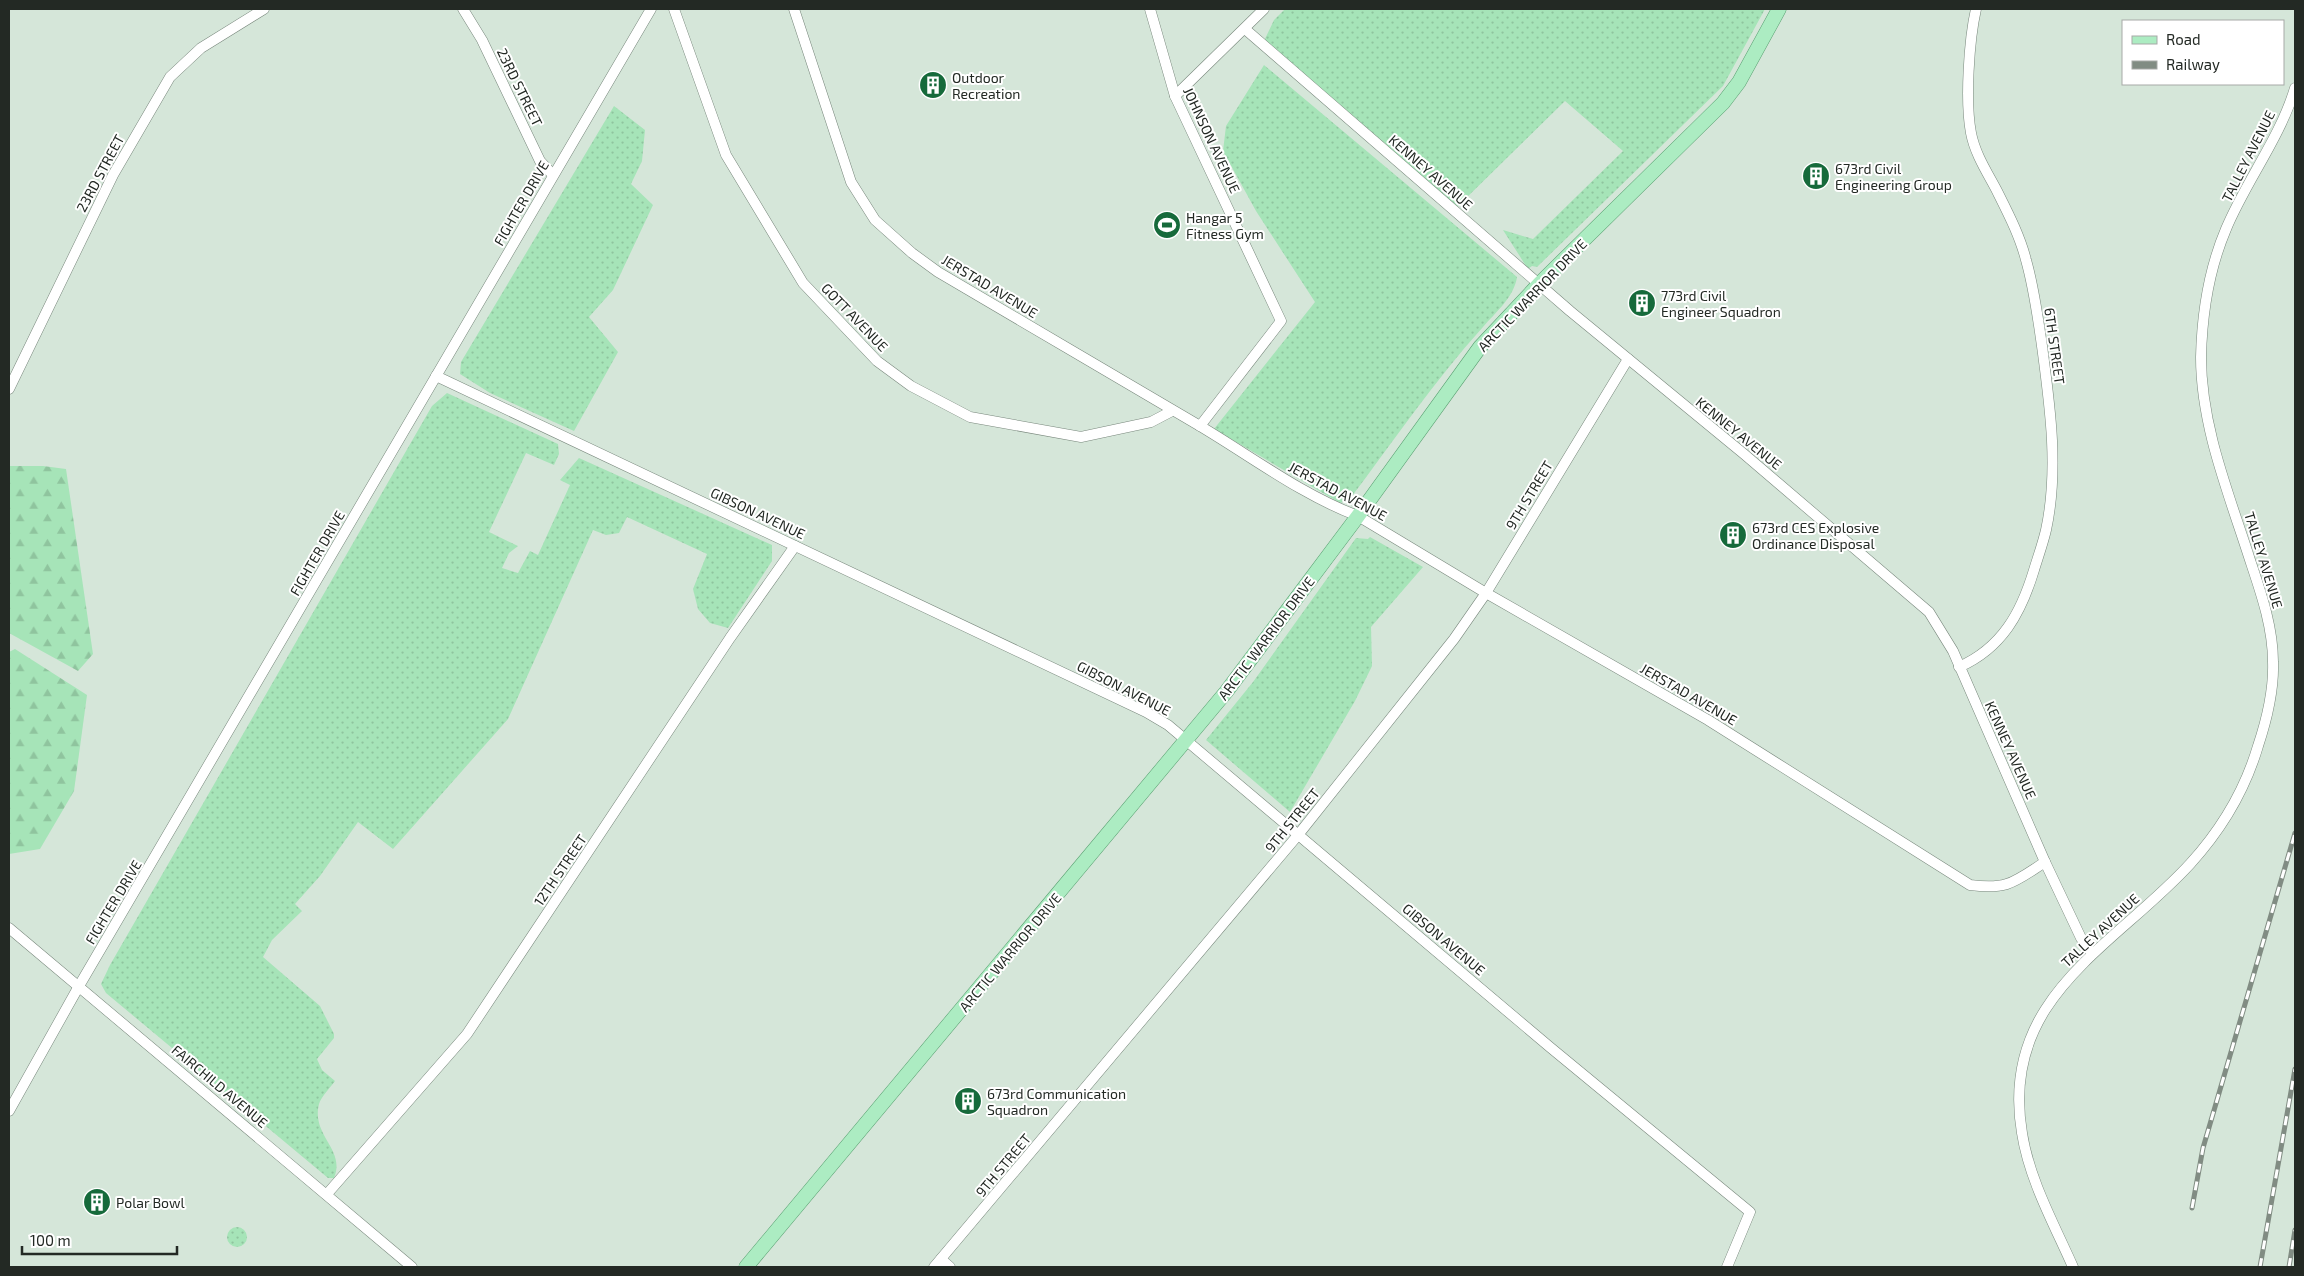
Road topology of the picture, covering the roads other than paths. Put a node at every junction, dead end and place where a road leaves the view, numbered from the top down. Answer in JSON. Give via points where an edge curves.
{"nodes":[{"id":1,"x":264,"y":9,"type":"edge"},
{"id":2,"x":462,"y":9,"type":"edge"},
{"id":3,"x":651,"y":9,"type":"edge"},
{"id":4,"x":674,"y":9,"type":"edge"},
{"id":5,"x":794,"y":9,"type":"edge"},
{"id":6,"x":1150,"y":9,"type":"edge"},
{"id":7,"x":1264,"y":9,"type":"edge"},
{"id":8,"x":1780,"y":9,"type":"edge"},
{"id":9,"x":1976,"y":9,"type":"edge"},
{"id":10,"x":1245,"y":29,"type":"junction"},
{"id":11,"x":2295,"y":88,"type":"edge"},
{"id":12,"x":1176,"y":96,"type":"junction"},
{"id":13,"x":553,"y":175,"type":"junction"},
{"id":14,"x":1539,"y":284,"type":"junction"},
{"id":15,"x":1628,"y":360,"type":"junction"},
{"id":16,"x":436,"y":376,"type":"junction"},
{"id":17,"x":9,"y":389,"type":"edge"},
{"id":18,"x":1172,"y":411,"type":"junction"},
{"id":19,"x":1200,"y":426,"type":"junction"},
{"id":20,"x":1358,"y":516,"type":"junction"},
{"id":21,"x":795,"y":546,"type":"junction"},
{"id":22,"x":1486,"y":593,"type":"junction"},
{"id":23,"x":1959,"y":668,"type":"junction"},
{"id":24,"x":1185,"y":741,"type":"junction"},
{"id":25,"x":1298,"y":835,"type":"junction"},
{"id":26,"x":2045,"y":862,"type":"junction"},
{"id":27,"x":9,"y":928,"type":"edge"},
{"id":28,"x":2092,"y":953,"type":"junction"},
{"id":29,"x":80,"y":986,"type":"junction"},
{"id":30,"x":9,"y":1111,"type":"edge"},
{"id":31,"x":327,"y":1194,"type":"junction"},
{"id":32,"x":938,"y":1263,"type":"edge"},
{"id":33,"x":412,"y":1267,"type":"edge"},
{"id":34,"x":746,"y":1267,"type":"edge"},
{"id":35,"x":950,"y":1267,"type":"edge"},
{"id":36,"x":1727,"y":1267,"type":"edge"},
{"id":37,"x":2072,"y":1267,"type":"edge"}],
"edges":[{"from":1,"to":17,"type":"street","name":"23RD STREET","via":[[201,48],[170,77],[113,175]]},
{"from":2,"to":13,"type":"street","name":"23RD STREET","via":[[482,40],[540,161]]},
{"from":3,"to":13,"type":"street","name":"FIGHTER DRIVE"},
{"from":4,"to":18,"type":"street","name":"GOTT AVENUE","via":[[726,156],[803,283],[877,361],[910,386],[970,417],[1081,437],[1151,422]]},
{"from":5,"to":18,"type":"street","name":"JERSTAD AVENUE","via":[[851,182],[875,220],[938,272]]},
{"from":6,"to":12,"type":"street","name":"JOHNSON AVENUE"},
{"from":7,"to":10,"type":"street"},
{"from":8,"to":14,"type":"main road","name":"ARCTIC WARRIOR DRIVE","via":[[1723,104]]},
{"from":9,"to":23,"type":"street","name":"6TH STREET","via":[[1971,30],[1971,132],[1975,148],[2009,214],[2027,261],[2045,372],[2052,457],[2046,531],[2022,602],[2001,638]]},
{"from":10,"to":12,"type":"street"},
{"from":10,"to":14,"type":"street","name":"KENNEY AVENUE"},
{"from":11,"to":28,"type":"street","name":"TALLEY AVENUE","via":[[2284,118],[2226,228],[2208,290],[2202,357],[2203,394],[2209,426],[2264,603],[2272,641],[2273,678],[2268,712],[2247,776],[2212,838],[2188,866]]},
{"from":12,"to":19,"type":"street","name":"JOHNSON AVENUE","via":[[1282,321]]},
{"from":13,"to":16,"type":"street","name":"FIGHTER DRIVE"},
{"from":14,"to":15,"type":"street","name":"KENNEY AVENUE"},
{"from":14,"to":20,"type":"main road","name":"ARCTIC WARRIOR DRIVE","via":[[1480,347]]},
{"from":15,"to":22,"type":"street","name":"9TH STREET"},
{"from":15,"to":23,"type":"street","name":"KENNEY AVENUE","via":[[1929,612],[1953,651]]},
{"from":16,"to":21,"type":"street","name":"GIBSON AVENUE"},
{"from":16,"to":29,"type":"street","name":"FIGHTER DRIVE"},
{"from":18,"to":19,"type":"street","name":"JERSTAD AVENUE"},
{"from":19,"to":20,"type":"street","name":"JERSTAD AVENUE","via":[[1251,460],[1329,504]]},
{"from":20,"to":22,"type":"street","name":"JERSTAD AVENUE"},
{"from":20,"to":24,"type":"main road","name":"ARCTIC WARRIOR DRIVE","via":[[1226,692]]},
{"from":21,"to":24,"type":"street","name":"GIBSON AVENUE","via":[[1146,712],[1168,724]]},
{"from":21,"to":31,"type":"street","name":"12TH STREET","via":[[467,1034]]},
{"from":22,"to":25,"type":"street","name":"9TH STREET","via":[[1434,666]]},
{"from":22,"to":26,"type":"street","name":"JERSTAD AVENUE","via":[[1708,720],[1970,885],[1991,888],[2009,884]]},
{"from":23,"to":26,"type":"street","name":"KENNEY AVENUE"},
{"from":24,"to":25,"type":"street","name":"GIBSON AVENUE"},
{"from":24,"to":34,"type":"main road","name":"ARCTIC WARRIOR DRIVE"},
{"from":25,"to":32,"type":"street","name":"9TH STREET"},
{"from":25,"to":36,"type":"street","name":"GIBSON AVENUE","via":[[1750,1212]]},
{"from":26,"to":28,"type":"street","name":"KENNEY AVENUE","via":[[2081,938]]},
{"from":27,"to":29,"type":"street","name":"FAIRCHILD AVENUE"},
{"from":28,"to":37,"type":"street","name":"TALLEY AVENUE","via":[[2050,1001],[2039,1019],[2030,1039],[2020,1084],[2021,1130],[2027,1158]]},
{"from":29,"to":30,"type":"street","name":"FIGHTER DRIVE"},
{"from":29,"to":31,"type":"street","name":"FAIRCHILD AVENUE"},
{"from":31,"to":33,"type":"street","name":"FAIRCHILD AVENUE"},
{"from":32,"to":35,"type":"street"}]}
